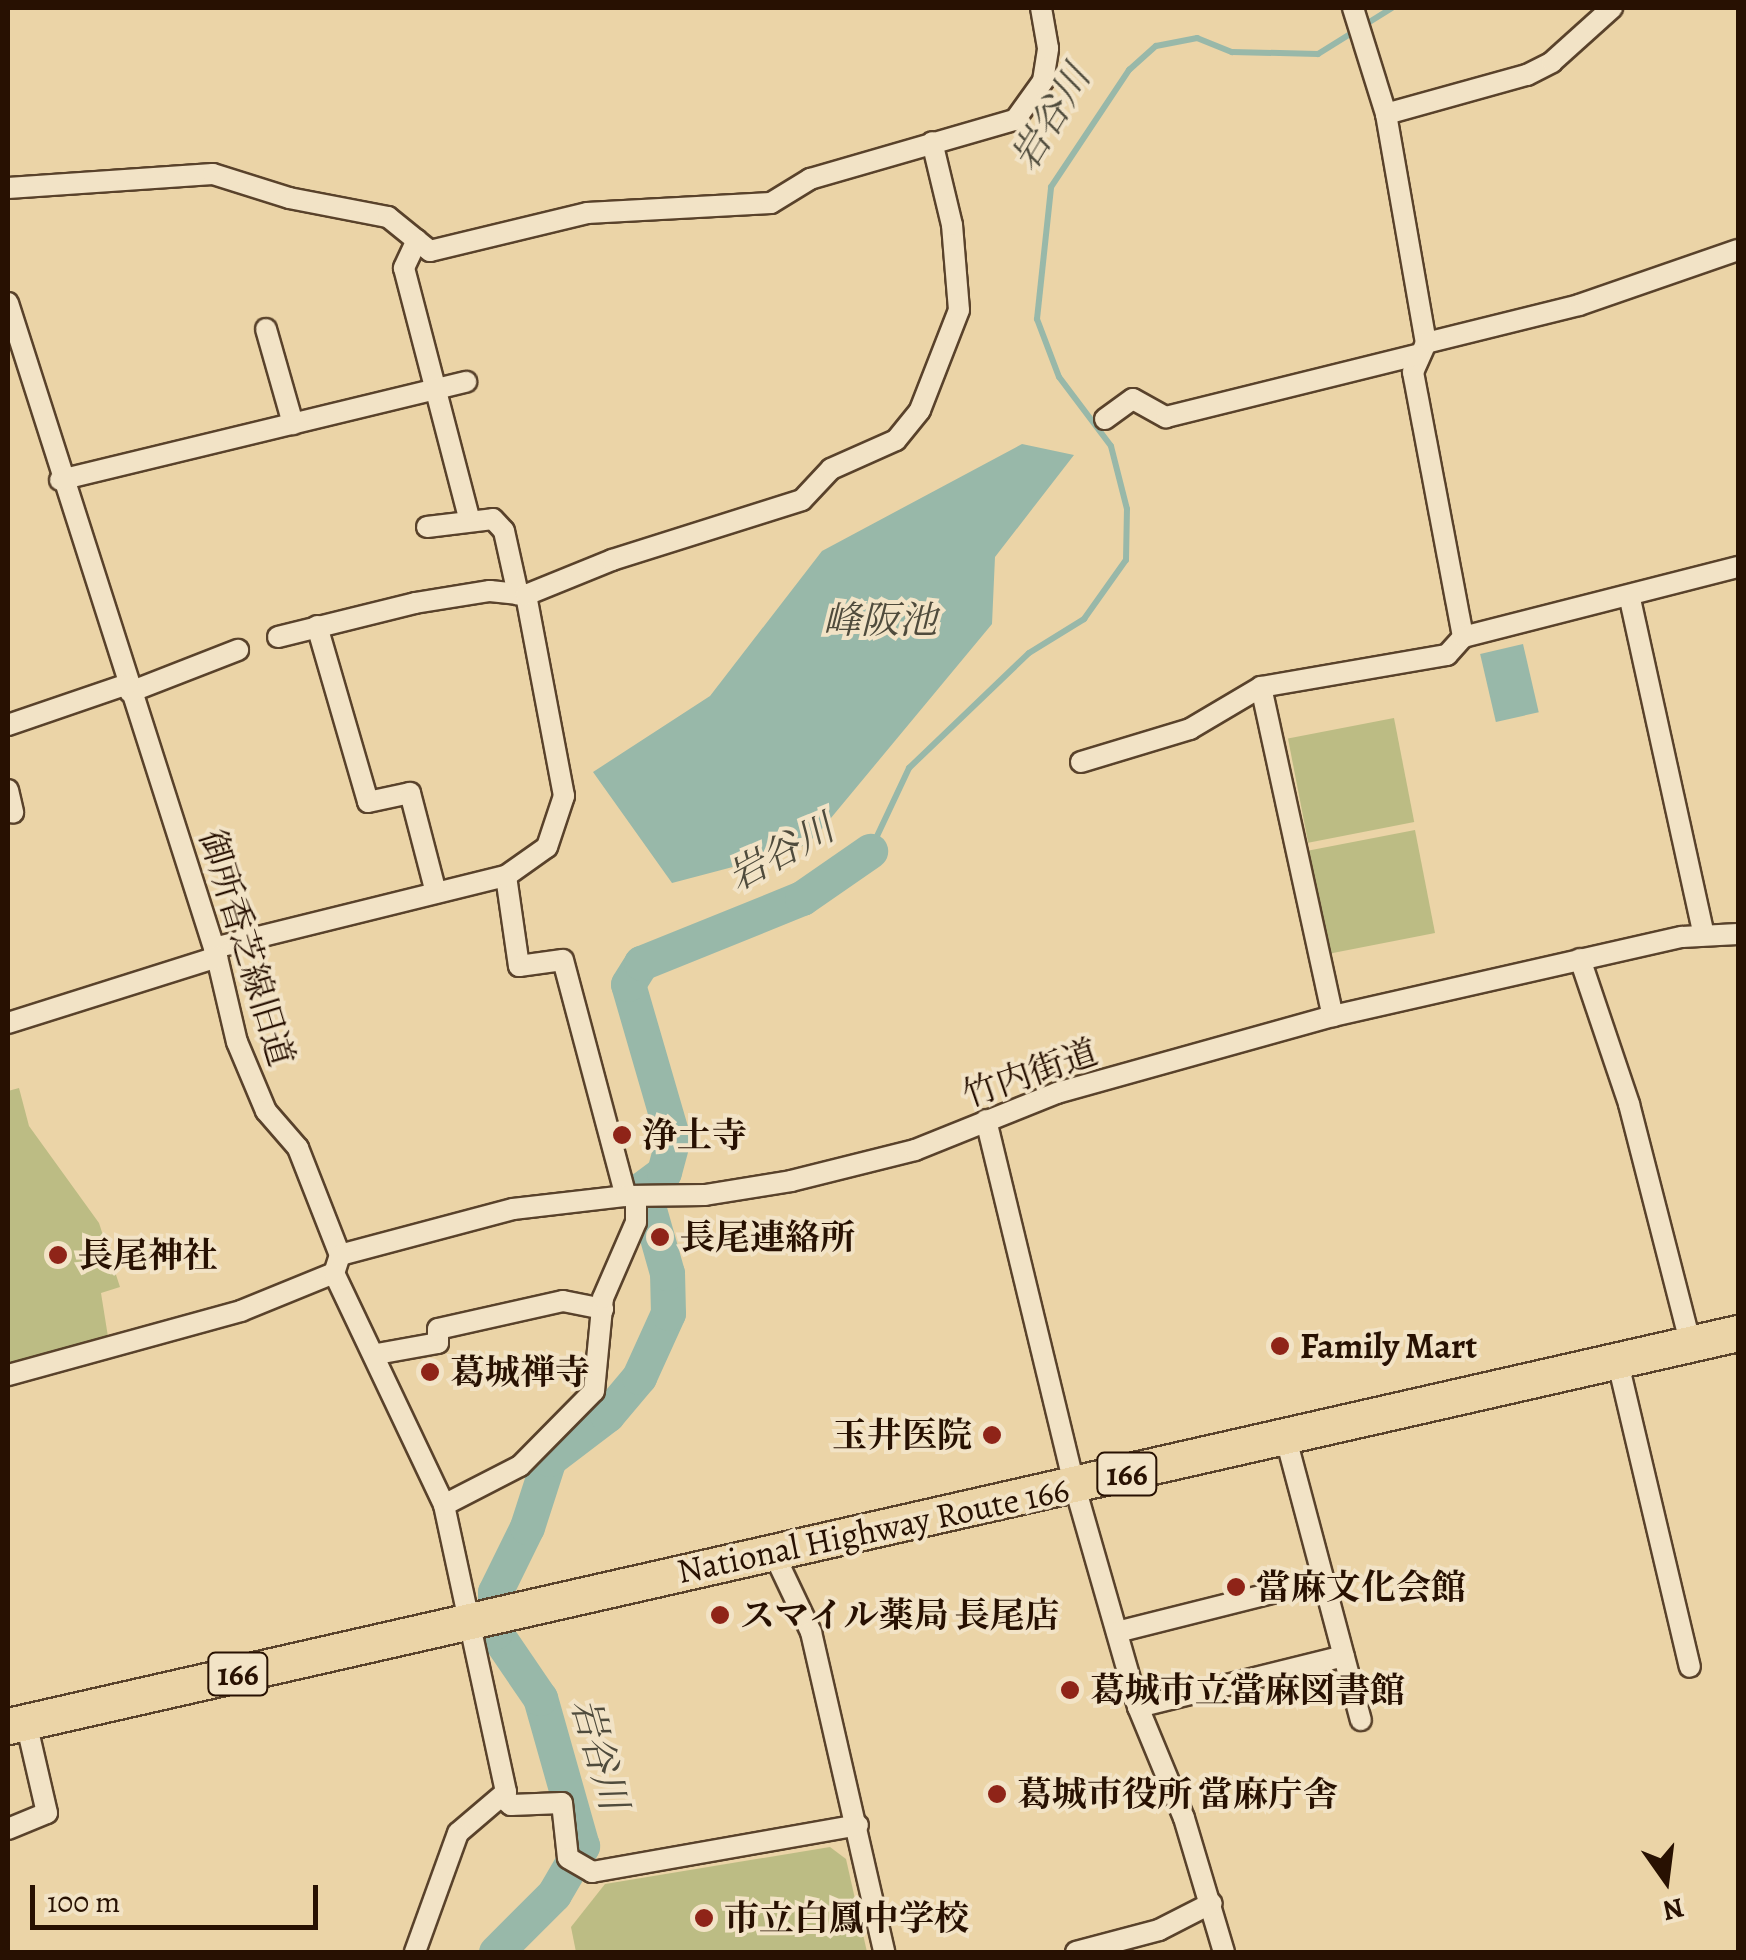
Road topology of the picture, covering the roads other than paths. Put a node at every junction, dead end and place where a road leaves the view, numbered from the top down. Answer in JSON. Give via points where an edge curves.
{"nodes":[{"id":1,"x":1041,"y":8,"type":"edge"},
{"id":2,"x":1353,"y":8,"type":"edge"},
{"id":3,"x":1612,"y":8,"type":"edge"},
{"id":4,"x":1386,"y":114,"type":"junction"},
{"id":5,"x":932,"y":142,"type":"junction"},
{"id":6,"x":8,"y":188,"type":"edge"},
{"id":7,"x":417,"y":240,"type":"junction"},
{"id":8,"x":1738,"y":250,"type":"edge"},
{"id":9,"x":8,"y":303,"type":"edge"},
{"id":10,"x":266,"y":329,"type":"dead end"},
{"id":11,"x":1421,"y":349,"type":"junction"},
{"id":12,"x":466,"y":382,"type":"dead end"},
{"id":13,"x":436,"y":390,"type":"junction"},
{"id":14,"x":1105,"y":419,"type":"dead end"},
{"id":15,"x":293,"y":424,"type":"junction"},
{"id":16,"x":60,"y":480,"type":"junction"},
{"id":17,"x":470,"y":517,"type":"junction"},
{"id":18,"x":427,"y":527,"type":"dead end"},
{"id":19,"x":1738,"y":566,"type":"edge"},
{"id":20,"x":522,"y":595,"type":"junction"},
{"id":21,"x":1630,"y":598,"type":"junction"},
{"id":22,"x":317,"y":626,"type":"junction"},
{"id":23,"x":278,"y":637,"type":"dead end"},
{"id":24,"x":1463,"y":637,"type":"junction"},
{"id":25,"x":238,"y":650,"type":"dead end"},
{"id":26,"x":1261,"y":687,"type":"junction"},
{"id":27,"x":129,"y":688,"type":"junction"},
{"id":28,"x":8,"y":725,"type":"edge"},
{"id":29,"x":1081,"y":762,"type":"dead end"},
{"id":30,"x":8,"y":790,"type":"edge"},
{"id":31,"x":13,"y":812,"type":"dead end"},
{"id":32,"x":506,"y":876,"type":"junction"},
{"id":33,"x":436,"y":893,"type":"junction"},
{"id":34,"x":1738,"y":934,"type":"edge"},
{"id":35,"x":1704,"y":935,"type":"junction"},
{"id":36,"x":216,"y":953,"type":"junction"},
{"id":37,"x":1580,"y":960,"type":"junction"},
{"id":38,"x":1333,"y":1016,"type":"junction"},
{"id":39,"x":8,"y":1022,"type":"edge"},
{"id":40,"x":986,"y":1120,"type":"junction"},
{"id":41,"x":638,"y":1195,"type":"junction"},
{"id":42,"x":337,"y":1264,"type":"junction"},
{"id":43,"x":603,"y":1309,"type":"junction"},
{"id":44,"x":1738,"y":1332,"type":"edge"},
{"id":45,"x":1691,"y":1346,"type":"junction"},
{"id":46,"x":377,"y":1354,"type":"junction"},
{"id":47,"x":1618,"y":1363,"type":"junction"},
{"id":48,"x":8,"y":1376,"type":"edge"},
{"id":49,"x":1286,"y":1434,"type":"junction"},
{"id":50,"x":1075,"y":1487,"type":"junction"},
{"id":51,"x":444,"y":1506,"type":"junction"},
{"id":52,"x":773,"y":1552,"type":"junction"},
{"id":53,"x":1324,"y":1580,"type":"junction"},
{"id":54,"x":467,"y":1620,"type":"junction"},
{"id":55,"x":1118,"y":1632,"type":"junction"},
{"id":56,"x":1344,"y":1656,"type":"junction"},
{"id":57,"x":1690,"y":1667,"type":"dead end"},
{"id":58,"x":1138,"y":1707,"type":"junction"},
{"id":59,"x":1361,"y":1720,"type":"dead end"},
{"id":60,"x":17,"y":1724,"type":"edge"},
{"id":61,"x":502,"y":1796,"type":"junction"},
{"id":62,"x":858,"y":1826,"type":"junction"},
{"id":63,"x":8,"y":1829,"type":"edge"},
{"id":64,"x":1212,"y":1903,"type":"junction"},
{"id":65,"x":415,"y":1952,"type":"edge"},
{"id":66,"x":884,"y":1952,"type":"edge"},
{"id":67,"x":1076,"y":1952,"type":"edge"},
{"id":68,"x":1224,"y":1952,"type":"edge"}],
"edges":[{"from":1,"to":5,"type":"street","via":[[1048,48],[1033,103],[1015,120]]},
{"from":2,"to":4,"type":"street"},
{"from":3,"to":4,"type":"street","via":[[1552,62],[1526,75]]},
{"from":4,"to":11,"type":"street"},
{"from":5,"to":7,"type":"street","via":[[810,179],[771,202],[588,213],[430,251]]},
{"from":5,"to":20,"type":"street","via":[[952,225],[959,310],[920,410],[896,440],[831,470],[802,500]]},
{"from":6,"to":7,"type":"street","via":[[213,174],[388,217]]},
{"from":7,"to":13,"type":"street","via":[[404,268]]},
{"from":8,"to":11,"type":"street"},
{"from":9,"to":16,"type":"street","name":"御所香芝線旧道"},
{"from":10,"to":15,"type":"street"},
{"from":11,"to":14,"type":"street","via":[[1166,417],[1133,399]]},
{"from":11,"to":24,"type":"street","via":[[1414,372]]},
{"from":12,"to":13,"type":"street"},
{"from":13,"to":15,"type":"street"},
{"from":13,"to":17,"type":"street"},
{"from":15,"to":16,"type":"street"},
{"from":16,"to":27,"type":"street","name":"御所香芝線旧道"},
{"from":17,"to":18,"type":"street"},
{"from":17,"to":20,"type":"street","via":[[492,519],[504,531]]},
{"from":19,"to":21,"type":"street"},
{"from":20,"to":22,"type":"street","via":[[490,591]]},
{"from":20,"to":32,"type":"street","via":[[564,796],[547,847]]},
{"from":21,"to":24,"type":"street"},
{"from":21,"to":35,"type":"street"},
{"from":22,"to":23,"type":"street"},
{"from":22,"to":33,"type":"street","via":[[368,802],[410,793]]},
{"from":24,"to":26,"type":"street","via":[[1447,655]]},
{"from":25,"to":27,"type":"street"},
{"from":26,"to":29,"type":"street","via":[[1190,729]]},
{"from":26,"to":38,"type":"street"},
{"from":27,"to":28,"type":"street"},
{"from":27,"to":36,"type":"street","name":"御所香芝線旧道"},
{"from":30,"to":31,"type":"street"},
{"from":32,"to":33,"type":"street"},
{"from":32,"to":41,"type":"street","via":[[519,966],[563,960]]},
{"from":33,"to":36,"type":"street"},
{"from":34,"to":35,"type":"street","name":"竹内街道"},
{"from":35,"to":37,"type":"street","name":"竹内街道"},
{"from":36,"to":39,"type":"street"},
{"from":36,"to":42,"type":"street","name":"御所香芝線旧道","via":[[238,1042],[266,1111],[298,1148]]},
{"from":37,"to":38,"type":"street","name":"竹内街道"},
{"from":37,"to":45,"type":"street","via":[[1629,1104]]},
{"from":38,"to":40,"type":"street","name":"竹内街道","via":[[1057,1093]]},
{"from":40,"to":41,"type":"street","name":"竹内街道","via":[[915,1150],[790,1181],[705,1195]]},
{"from":40,"to":50,"type":"street"},
{"from":41,"to":42,"type":"street","name":"竹内街道","via":[[513,1209]]},
{"from":41,"to":43,"type":"street","via":[[636,1222]]},
{"from":42,"to":46,"type":"street","name":"御所香芝線旧道"},
{"from":42,"to":48,"type":"street","via":[[241,1312]]},
{"from":43,"to":46,"type":"street","via":[[563,1301],[438,1329],[438,1344]]},
{"from":43,"to":51,"type":"street","via":[[594,1391],[520,1466]]},
{"from":44,"to":45,"type":"highway","name":"National Highway Route 166","number":"166"},
{"from":45,"to":47,"type":"highway","name":"National Highway Route 166","number":"166"},
{"from":46,"to":51,"type":"street","name":"御所香芝線旧道"},
{"from":47,"to":49,"type":"highway","name":"National Highway Route 166","number":"166"},
{"from":47,"to":57,"type":"street"},
{"from":49,"to":50,"type":"highway","name":"National Highway Route 166","number":"166"},
{"from":49,"to":53,"type":"street"},
{"from":50,"to":52,"type":"highway","name":"National Highway Route 166","number":"166"},
{"from":50,"to":55,"type":"street"},
{"from":51,"to":54,"type":"street","name":"御所香芝線旧道"},
{"from":52,"to":54,"type":"highway","name":"National Highway Route 166","number":"166"},
{"from":52,"to":62,"type":"street","via":[[811,1632]]},
{"from":53,"to":55,"type":"street"},
{"from":53,"to":56,"type":"street"},
{"from":54,"to":60,"type":"highway","name":"National Highway Route 166","number":"166"},
{"from":54,"to":61,"type":"street","name":"御所香芝線旧道"},
{"from":55,"to":58,"type":"street"},
{"from":56,"to":58,"type":"street"},
{"from":56,"to":59,"type":"street"},
{"from":58,"to":64,"type":"street"},
{"from":60,"to":63,"type":"street","via":[[47,1813]]},
{"from":61,"to":62,"type":"street","via":[[511,1805],[562,1803],[568,1858],[592,1872]]},
{"from":61,"to":65,"type":"street","via":[[458,1833]]},
{"from":62,"to":66,"type":"street"},
{"from":64,"to":67,"type":"street","via":[[1159,1930]]},
{"from":64,"to":68,"type":"street"}]}
